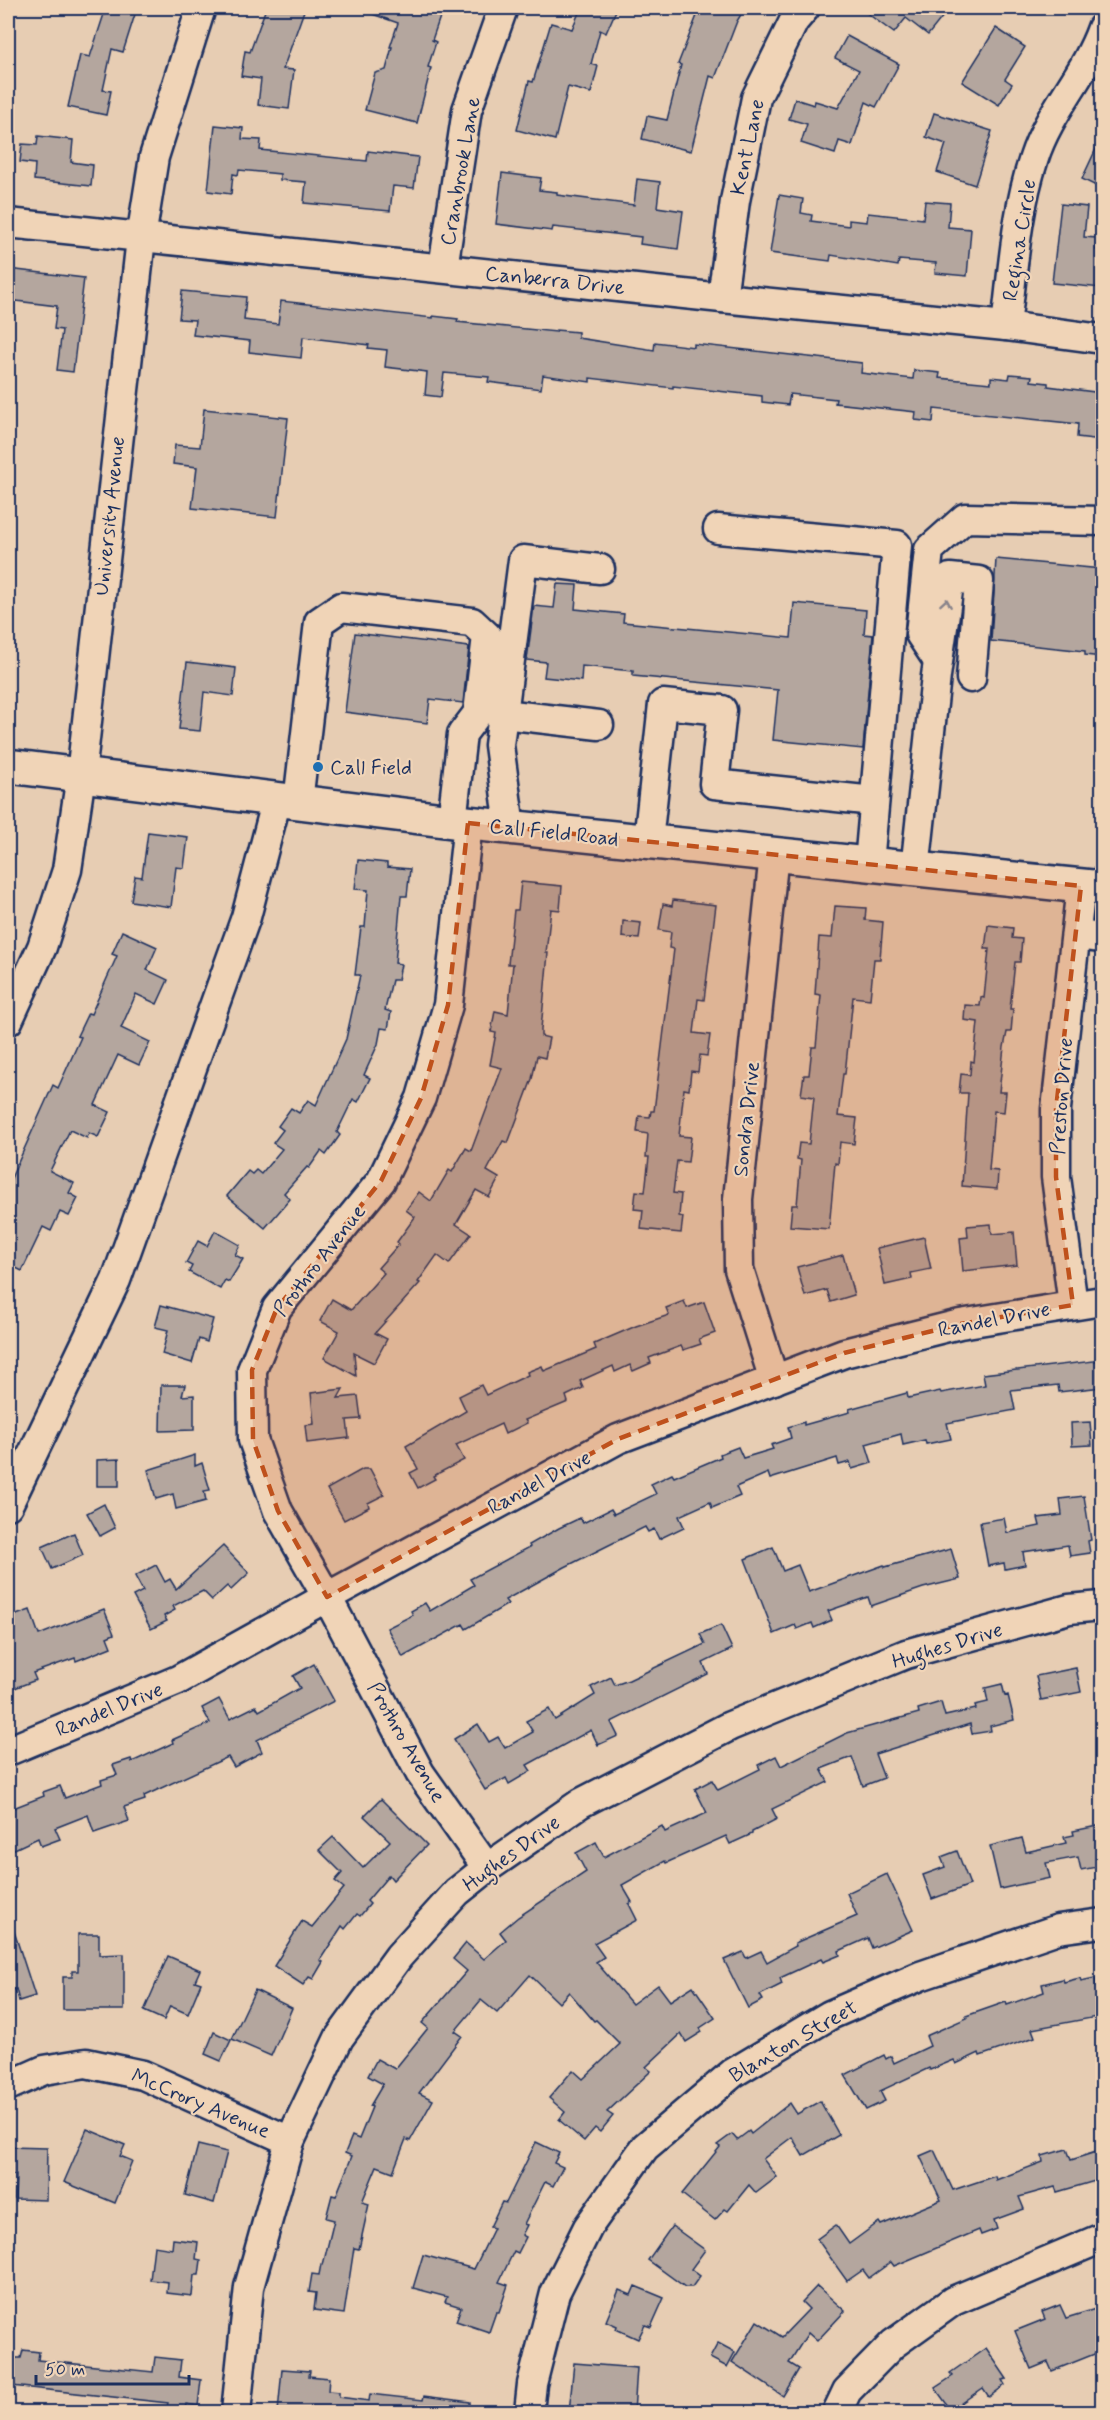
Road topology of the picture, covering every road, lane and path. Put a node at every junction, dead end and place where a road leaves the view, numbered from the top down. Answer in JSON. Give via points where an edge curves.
{"nodes":[{"id":1,"x":201,"y":8,"type":"edge"},
{"id":2,"x":503,"y":8,"type":"edge"},
{"id":3,"x":805,"y":8,"type":"edge"},
{"id":4,"x":1102,"y":28,"type":"edge"},
{"id":5,"x":8,"y":222,"type":"edge"},
{"id":6,"x":141,"y":238,"type":"junction"},
{"id":7,"x":443,"y":268,"type":"junction"},
{"id":8,"x":722,"y":298,"type":"junction"},
{"id":9,"x":1006,"y":326,"type":"junction"},
{"id":10,"x":1102,"y":339,"type":"edge"},
{"id":11,"x":1102,"y":521,"type":"edge"},
{"id":12,"x":718,"y":529,"type":"dead end"},
{"id":13,"x":600,"y":569,"type":"dead end"},
{"id":14,"x":938,"y":661,"type":"junction"},
{"id":15,"x":971,"y":678,"type":"dead end"},
{"id":16,"x":503,"y":714,"type":"junction"},
{"id":17,"x":599,"y":725,"type":"dead end"},
{"id":18,"x":8,"y":766,"type":"edge"},
{"id":19,"x":81,"y":775,"type":"junction"},
{"id":20,"x":287,"y":800,"type":"junction"},
{"id":21,"x":874,"y":801,"type":"junction"},
{"id":22,"x":460,"y":822,"type":"junction"},
{"id":23,"x":510,"y":827,"type":"junction"},
{"id":24,"x":648,"y":841,"type":"junction"},
{"id":25,"x":774,"y":854,"type":"junction"},
{"id":26,"x":869,"y":864,"type":"junction"},
{"id":27,"x":915,"y":870,"type":"junction"},
{"id":28,"x":1092,"y":887,"type":"edge"},
{"id":29,"x":1089,"y":936,"type":"edge"},
{"id":30,"x":8,"y":1021,"type":"edge"},
{"id":31,"x":1102,"y":1301,"type":"edge"},
{"id":32,"x":1073,"y":1305,"type":"junction"},
{"id":33,"x":774,"y":1380,"type":"junction"},
{"id":34,"x":8,"y":1505,"type":"edge"},
{"id":35,"x":327,"y":1597,"type":"junction"},
{"id":36,"x":1102,"y":1606,"type":"edge"},
{"id":37,"x":8,"y":1750,"type":"edge"},
{"id":38,"x":487,"y":1868,"type":"junction"},
{"id":39,"x":1102,"y":1923,"type":"edge"},
{"id":40,"x":8,"y":2086,"type":"edge"},
{"id":41,"x":290,"y":2141,"type":"junction"},
{"id":42,"x":1102,"y":2238,"type":"edge"},
{"id":43,"x":236,"y":2412,"type":"edge"},
{"id":44,"x":530,"y":2412,"type":"edge"},
{"id":45,"x":837,"y":2412,"type":"edge"}],
"edges":[{"from":1,"to":6,"type":"street","name":"University Avenue","via":[[154,157]]},
{"from":2,"to":7,"type":"street","name":"Cranbrook Lane","via":[[467,110]]},
{"from":3,"to":8,"type":"street","name":"Kent Lane","via":[[794,21],[756,98],[735,201]]},
{"from":4,"to":9,"type":"street","name":"Regina Circle","via":[[1034,157],[1018,219]]},
{"from":5,"to":6,"type":"street","name":"Canberra Drive"},
{"from":6,"to":7,"type":"street","name":"Canberra Drive"},
{"from":6,"to":19,"type":"street","name":"University Avenue"},
{"from":7,"to":8,"type":"street","name":"Canberra Drive"},
{"from":8,"to":9,"type":"street","name":"Canberra Drive"},
{"from":9,"to":10,"type":"street","name":"Canberra Drive"},
{"from":11,"to":14,"type":"street","via":[[965,518],[929,550],[920,634]]},
{"from":12,"to":21,"type":"street","via":[[897,545]]},
{"from":13,"to":16,"type":"street","via":[[523,560]]},
{"from":14,"to":15,"type":"street","one_way":true,"via":[[950,578],[979,581]]},
{"from":14,"to":27,"type":"street"},
{"from":16,"to":17,"type":"street"},
{"from":16,"to":23,"type":"street","via":[[499,745]]},
{"from":18,"to":19,"type":"main road","name":"Call Field Road"},
{"from":19,"to":20,"type":"main road","name":"Call Field Road"},
{"from":19,"to":30,"type":"street","name":"University Avenue","via":[[67,870],[42,947]]},
{"from":20,"to":22,"type":"main road","name":"Call Field Road"},
{"from":20,"to":22,"type":"street","name":"Prothro Avenue","via":[[320,622],[341,607],[472,622],[487,636],[478,713],[462,734]]},
{"from":20,"to":34,"type":"street","via":[[116,1280]]},
{"from":21,"to":24,"type":"street","via":[[714,784],[722,710],[663,704]]},
{"from":21,"to":26,"type":"street"},
{"from":22,"to":23,"type":"main road","name":"Call Field Road"},
{"from":22,"to":35,"type":"street","name":"Prothro Avenue","via":[[448,1005],[421,1098],[381,1181],[277,1308],[252,1370],[253,1440],[278,1511]]},
{"from":23,"to":24,"type":"main road","name":"Call Field Road"},
{"from":24,"to":25,"type":"main road","name":"Call Field Road"},
{"from":25,"to":26,"type":"main road","name":"Call Field Road"},
{"from":25,"to":33,"type":"street","name":"Sondra Drive","via":[[738,1199],[739,1269]]},
{"from":26,"to":27,"type":"main road","name":"Call Field Road"},
{"from":27,"to":28,"type":"main road","name":"Call Field Road"},
{"from":28,"to":29,"type":"street","name":"Preston Drive"},
{"from":29,"to":32,"type":"street","name":"Preston Drive","via":[[1056,1109],[1056,1177]]},
{"from":31,"to":32,"type":"street","name":"Randel Drive"},
{"from":32,"to":33,"type":"street","name":"Randel Drive","via":[[948,1327],[844,1353]]},
{"from":33,"to":35,"type":"street","name":"Randel Drive","via":[[618,1439]]},
{"from":35,"to":37,"type":"street","name":"Randel Drive","via":[[178,1680]]},
{"from":35,"to":38,"type":"street","name":"Prothro Avenue","via":[[420,1773]]},
{"from":36,"to":38,"type":"street","name":"Hughes Drive","via":[[1069,1609],[906,1654],[730,1726],[582,1803]]},
{"from":38,"to":41,"type":"street","name":"Hughes Drive","via":[[457,1892],[399,1956],[339,2038]]},
{"from":39,"to":44,"type":"street","name":"Blanton Street","via":[[1058,1929],[920,1976],[830,2015],[733,2073],[645,2147],[588,2227],[555,2293],[532,2384]]},
{"from":40,"to":41,"type":"street","name":"McCrory Avenue","via":[[44,2070],[86,2063],[143,2075]]},
{"from":41,"to":43,"type":"street","name":"Hughes Drive","via":[[249,2287]]},
{"from":42,"to":45,"type":"street","via":[[953,2301],[893,2344],[847,2391]]}]}
